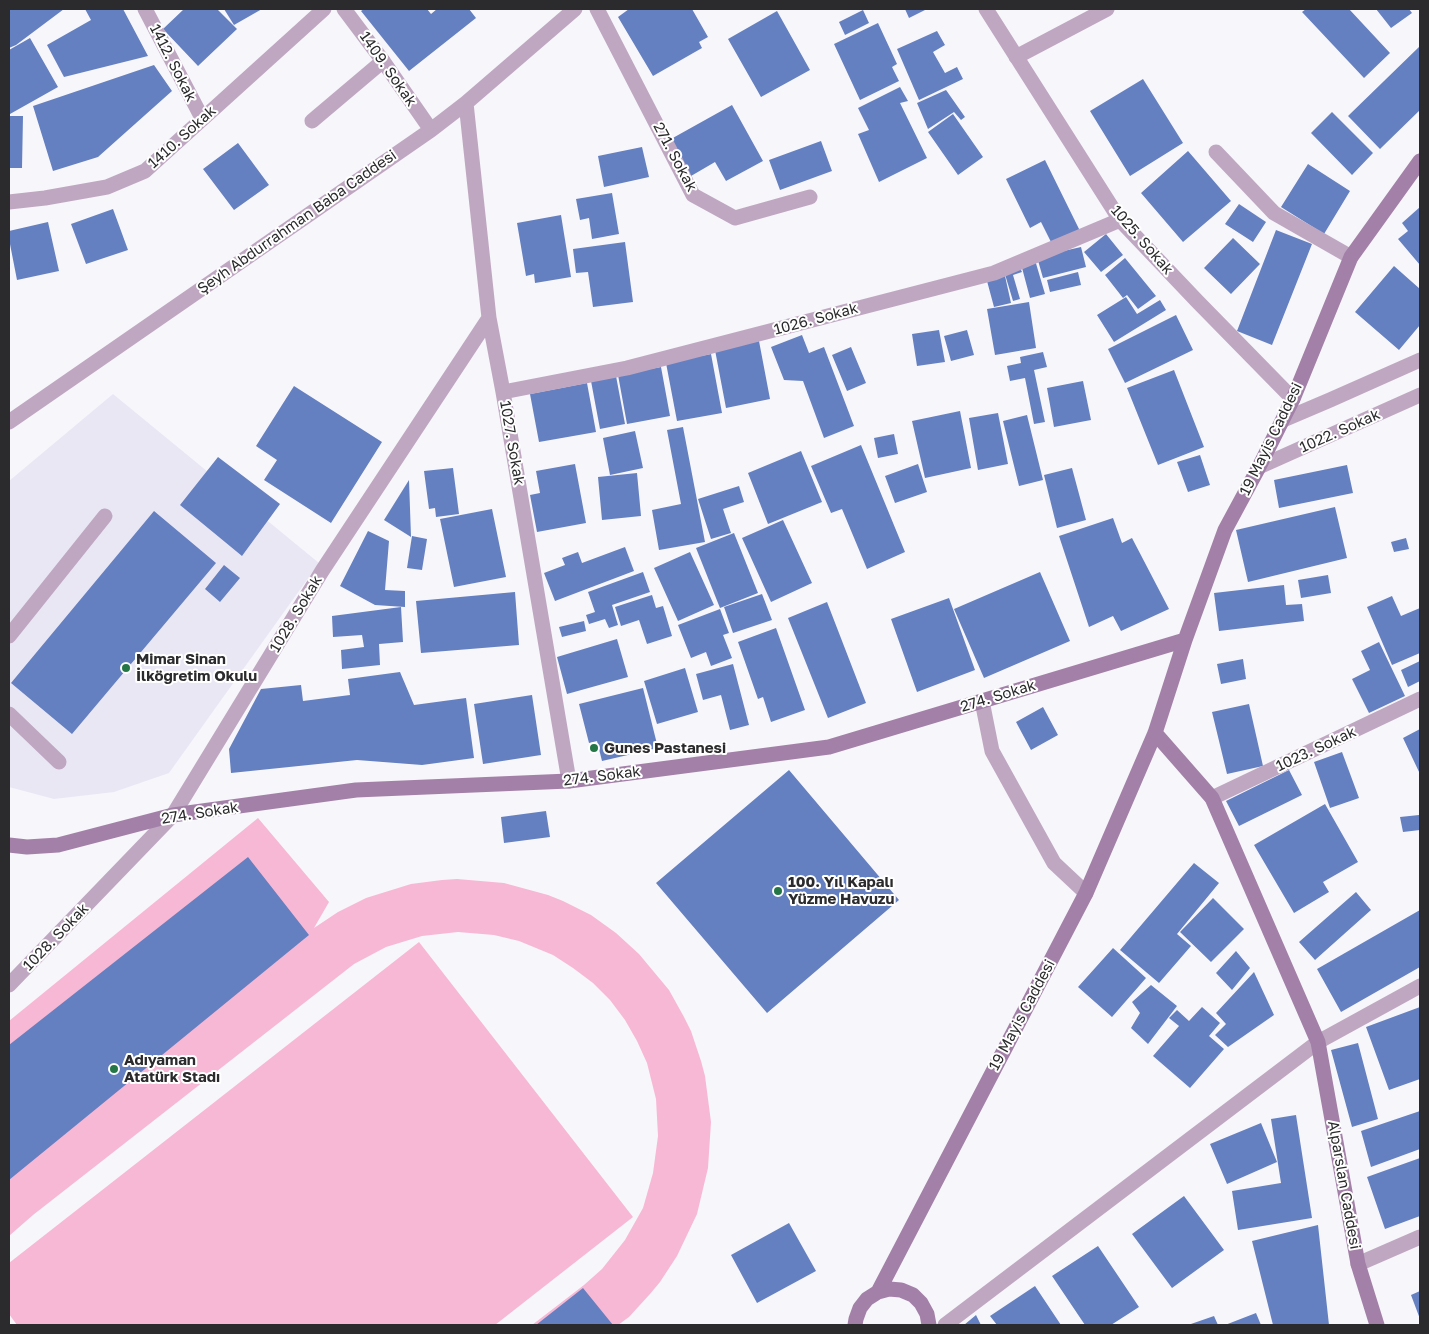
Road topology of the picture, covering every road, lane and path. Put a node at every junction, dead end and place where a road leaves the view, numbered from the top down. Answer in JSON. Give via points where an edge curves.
{"nodes":[{"id":1,"x":145,"y":9,"type":"edge"},
{"id":2,"x":324,"y":9,"type":"edge"},
{"id":3,"x":344,"y":9,"type":"edge"},
{"id":4,"x":575,"y":9,"type":"edge"},
{"id":5,"x":597,"y":9,"type":"edge"},
{"id":6,"x":986,"y":9,"type":"edge"},
{"id":7,"x":1107,"y":9,"type":"edge"},
{"id":8,"x":1016,"y":57,"type":"junction"},
{"id":9,"x":383,"y":61,"type":"junction"},
{"id":10,"x":466,"y":102,"type":"junction"},
{"id":11,"x":202,"y":118,"type":"junction"},
{"id":12,"x":312,"y":121,"type":"dead end"},
{"id":13,"x":430,"y":130,"type":"junction"},
{"id":14,"x":1216,"y":152,"type":"dead end"},
{"id":15,"x":1420,"y":161,"type":"edge"},
{"id":16,"x":810,"y":197,"type":"dead end"},
{"id":17,"x":9,"y":202,"type":"edge"},
{"id":18,"x":1120,"y":220,"type":"junction"},
{"id":19,"x":1351,"y":257,"type":"junction"},
{"id":20,"x":489,"y":318,"type":"junction"},
{"id":21,"x":1420,"y":360,"type":"edge"},
{"id":22,"x":503,"y":392,"type":"junction"},
{"id":23,"x":1420,"y":395,"type":"edge"},
{"id":24,"x":1293,"y":398,"type":"junction"},
{"id":25,"x":1283,"y":420,"type":"junction"},
{"id":26,"x":9,"y":422,"type":"edge"},
{"id":27,"x":1259,"y":468,"type":"junction"},
{"id":28,"x":104,"y":516,"type":"dead end"},
{"id":29,"x":9,"y":636,"type":"edge"},
{"id":30,"x":1185,"y":640,"type":"junction"},
{"id":31,"x":1420,"y":699,"type":"edge"},
{"id":32,"x":982,"y":701,"type":"junction"},
{"id":33,"x":9,"y":714,"type":"edge"},
{"id":34,"x":1155,"y":733,"type":"junction"},
{"id":35,"x":59,"y":762,"type":"dead end"},
{"id":36,"x":569,"y":781,"type":"junction"},
{"id":37,"x":1212,"y":798,"type":"junction"},
{"id":38,"x":173,"y":815,"type":"junction"},
{"id":39,"x":9,"y":845,"type":"edge"},
{"id":40,"x":1086,"y":893,"type":"junction"},
{"id":41,"x":9,"y":985,"type":"edge"},
{"id":42,"x":1420,"y":986,"type":"edge"},
{"id":43,"x":1318,"y":1042,"type":"junction"},
{"id":44,"x":1420,"y":1237,"type":"edge"},
{"id":45,"x":1358,"y":1264,"type":"junction"},
{"id":46,"x":878,"y":1292,"type":"junction"},
{"id":47,"x":854,"y":1323,"type":"edge"},
{"id":48,"x":929,"y":1325,"type":"edge"},
{"id":49,"x":945,"y":1325,"type":"edge"},
{"id":50,"x":1377,"y":1325,"type":"edge"}],
"edges":[{"from":1,"to":11,"type":"street","name":"1412. Sokak"},
{"from":2,"to":11,"type":"street","name":"1410. Sokak"},
{"from":3,"to":9,"type":"street","name":"1409. Sokak"},
{"from":4,"to":10,"type":"street","name":"Şeyh Abdurrahman Baba Caddesi"},
{"from":5,"to":16,"type":"street","name":"271. Sokak","via":[[693,195],[735,218]]},
{"from":6,"to":8,"type":"street","name":"1025. Sokak"},
{"from":7,"to":8,"type":"street"},
{"from":8,"to":18,"type":"street","name":"1025. Sokak"},
{"from":9,"to":12,"type":"street"},
{"from":9,"to":13,"type":"street","name":"1409. Sokak"},
{"from":10,"to":13,"type":"street","name":"Şeyh Abdurrahman Baba Caddesi"},
{"from":10,"to":20,"type":"street","name":"1027. Sokak"},
{"from":11,"to":17,"type":"street","name":"1410. Sokak","via":[[144,171],[107,187]]},
{"from":13,"to":26,"type":"street","name":"Şeyh Abdurrahman Baba Caddesi"},
{"from":14,"to":19,"type":"street","via":[[1274,214]]},
{"from":15,"to":19,"type":"street","name":"19 Mayis Caddesi"},
{"from":18,"to":22,"type":"street","name":"1026. Sokak","via":[[994,273],[628,368]]},
{"from":18,"to":24,"type":"street","name":"1025. Sokak"},
{"from":19,"to":24,"type":"street","name":"19 Mayis Caddesi"},
{"from":20,"to":22,"type":"street","name":"1027. Sokak"},
{"from":20,"to":38,"type":"street","name":"1028. Sokak","via":[[322,571]]},
{"from":21,"to":25,"type":"street"},
{"from":22,"to":36,"type":"street","name":"1027. Sokak"},
{"from":23,"to":27,"type":"street","name":"1022. Sokak"},
{"from":24,"to":25,"type":"street","name":"19 Mayis Caddesi"},
{"from":25,"to":27,"type":"street","name":"19 Mayis Caddesi"},
{"from":27,"to":30,"type":"street","name":"19 Mayis Caddesi","via":[[1225,530]]},
{"from":28,"to":29,"type":"street"},
{"from":30,"to":32,"type":"street","name":"274. Sokak"},
{"from":30,"to":34,"type":"street","name":"19 Mayis Caddesi"},
{"from":31,"to":37,"type":"street","name":"1023. Sokak"},
{"from":32,"to":36,"type":"street","name":"274. Sokak","via":[[829,747]]},
{"from":32,"to":40,"type":"street","via":[[992,751],[1054,862]]},
{"from":33,"to":35,"type":"street"},
{"from":34,"to":37,"type":"street"},
{"from":34,"to":40,"type":"street","name":"19 Mayis Caddesi"},
{"from":36,"to":38,"type":"street","name":"274. Sokak","via":[[356,790]]},
{"from":37,"to":43,"type":"street"},
{"from":38,"to":39,"type":"street","name":"274. Sokak","via":[[58,845]]},
{"from":38,"to":41,"type":"street","name":"1028. Sokak"},
{"from":40,"to":46,"type":"street","name":"19 Mayis Caddesi"},
{"from":42,"to":43,"type":"street"},
{"from":43,"to":45,"type":"street","name":"Alparslan Caddesi"},
{"from":43,"to":49,"type":"street"},
{"from":44,"to":45,"type":"street"},
{"from":45,"to":50,"type":"street","name":"Alparslan Caddesi"},
{"from":46,"to":47,"type":"street","via":[[867,1298]]},
{"from":46,"to":48,"type":"street","via":[[901,1290],[913,1295],[928,1314]]}]}
